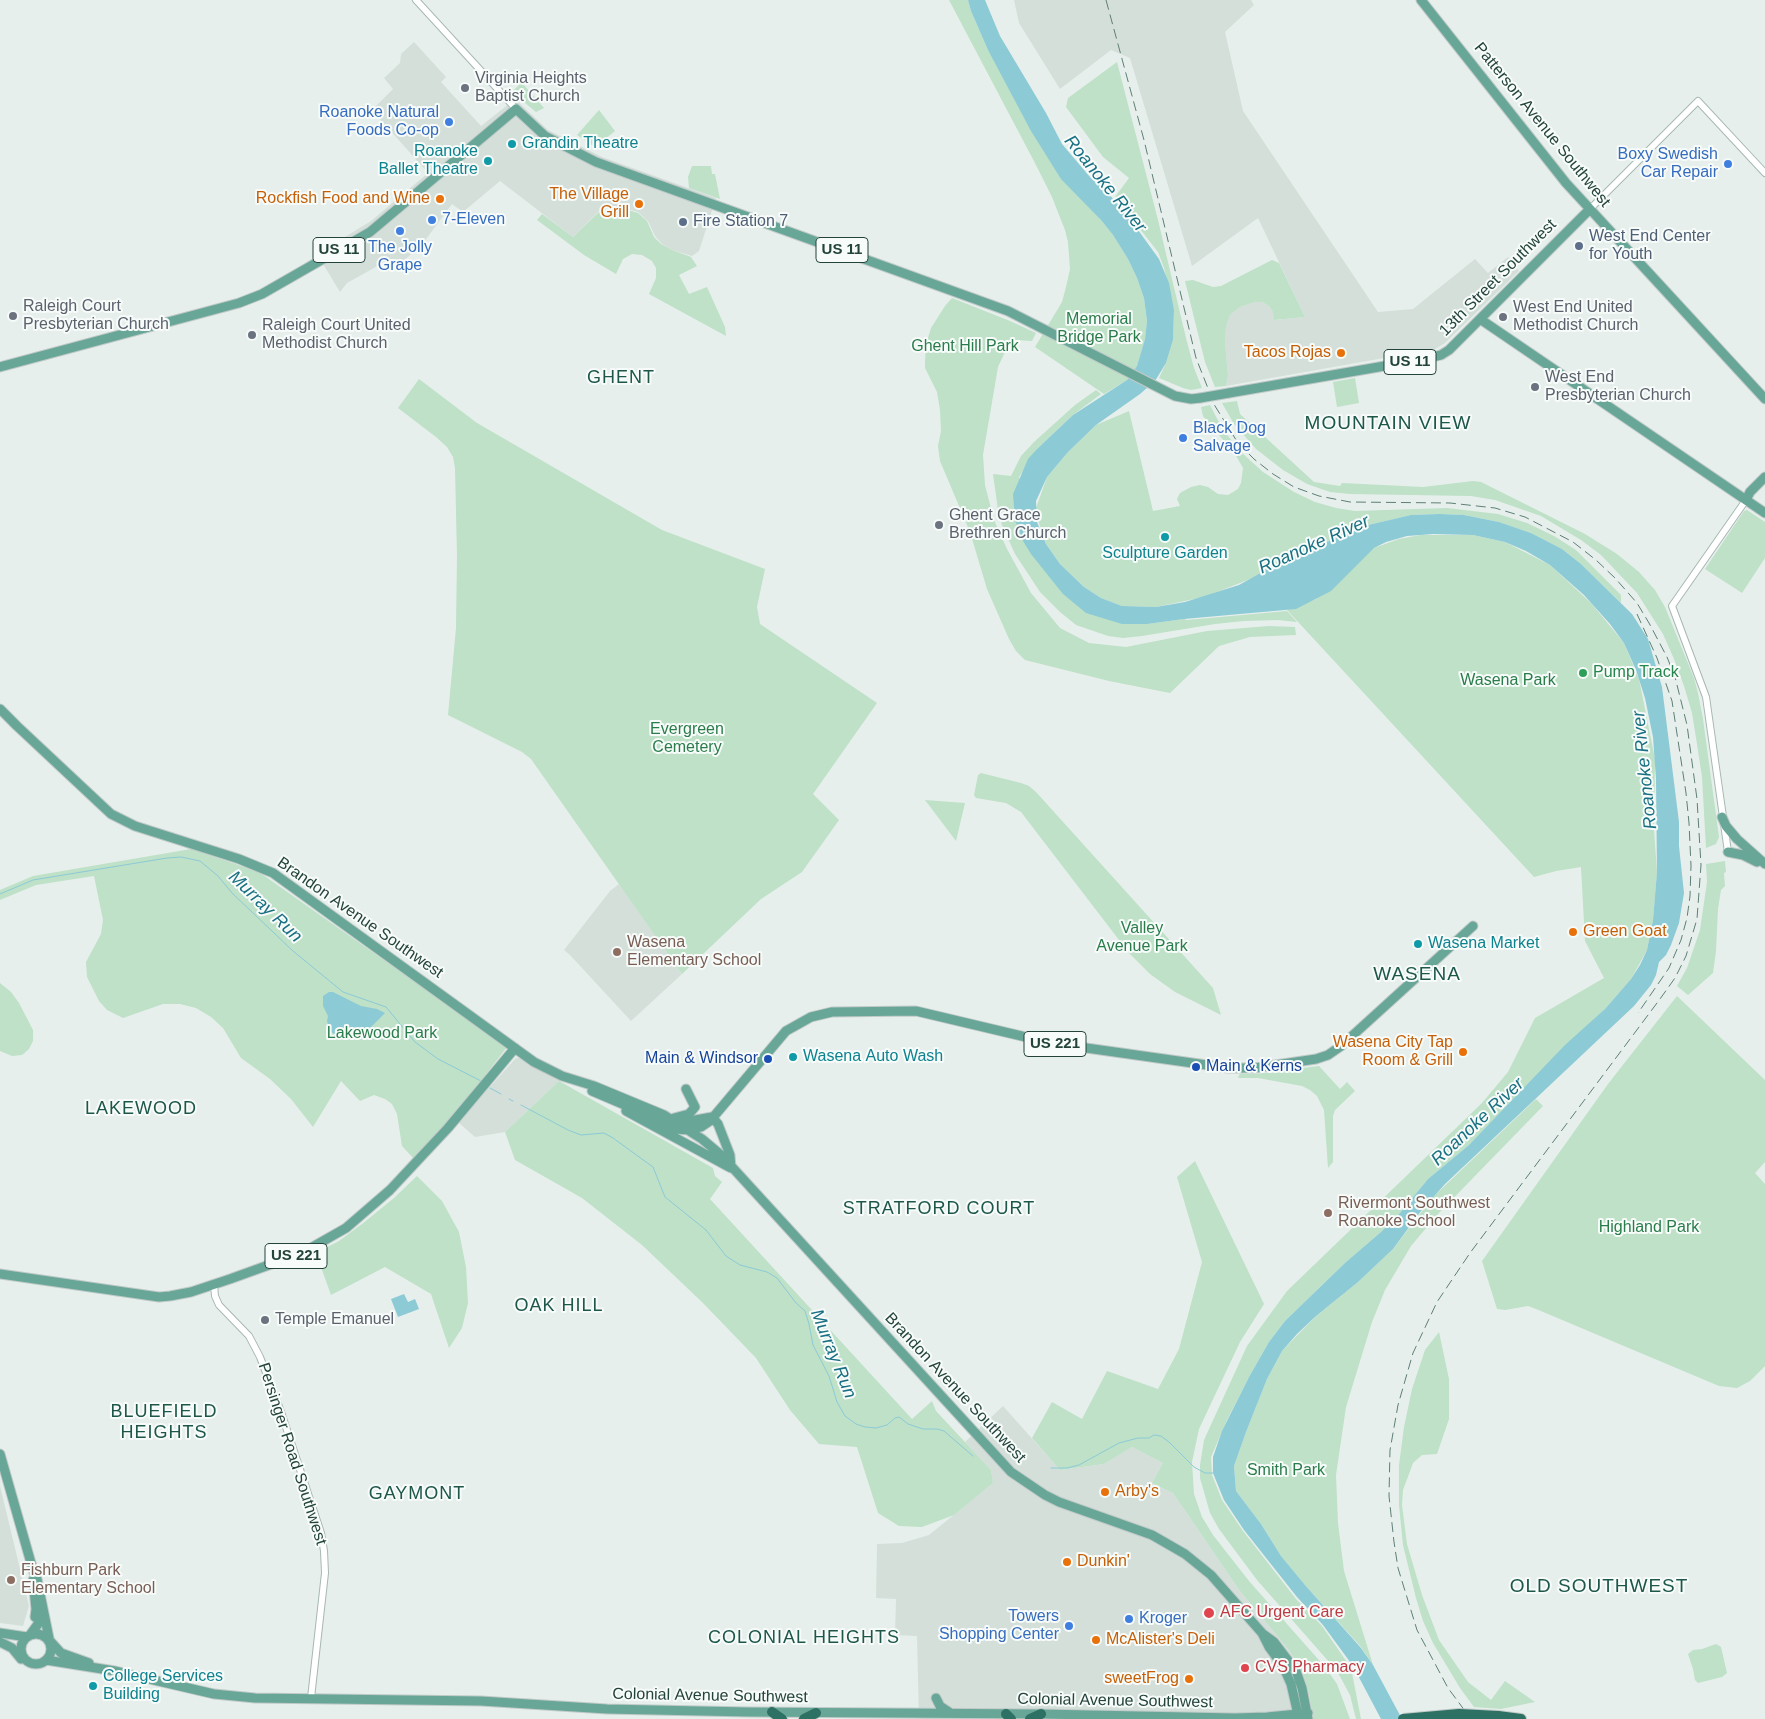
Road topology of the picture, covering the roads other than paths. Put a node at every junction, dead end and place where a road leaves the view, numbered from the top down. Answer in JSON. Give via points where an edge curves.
{"nodes":[{"id":1,"x":416,"y":0,"type":"edge"},
{"id":2,"x":1421,"y":0,"type":"edge"},
{"id":3,"x":516,"y":109,"type":"junction"},
{"id":4,"x":1765,"y":174,"type":"edge"},
{"id":5,"x":1562,"y":178,"type":"junction"},
{"id":6,"x":1590,"y":208,"type":"junction"},
{"id":7,"x":1577,"y":221,"type":"junction"},
{"id":8,"x":1480,"y":319,"type":"junction"},
{"id":9,"x":0,"y":367,"type":"edge"},
{"id":10,"x":1765,"y":399,"type":"edge"},
{"id":11,"x":1765,"y":477,"type":"edge"},
{"id":12,"x":1765,"y":486,"type":"edge"},
{"id":13,"x":1746,"y":500,"type":"junction"},
{"id":14,"x":1765,"y":513,"type":"edge"},
{"id":15,"x":0,"y":709,"type":"edge"},
{"id":16,"x":1722,"y":817,"type":"junction"},
{"id":17,"x":1728,"y":852,"type":"joint"},
{"id":18,"x":1765,"y":864,"type":"edge"},
{"id":19,"x":1765,"y":868,"type":"edge"},
{"id":20,"x":1474,"y":926,"type":"dead end"},
{"id":21,"x":515,"y":1048,"type":"junction"},
{"id":22,"x":577,"y":1082,"type":"junction"},
{"id":23,"x":686,"y":1089,"type":"dead end"},
{"id":24,"x":592,"y":1091,"type":"junction"},
{"id":25,"x":669,"y":1116,"type":"junction"},
{"id":26,"x":712,"y":1117,"type":"junction"},
{"id":27,"x":689,"y":1130,"type":"junction"},
{"id":28,"x":732,"y":1168,"type":"junction"},
{"id":29,"x":0,"y":1274,"type":"edge"},
{"id":30,"x":214,"y":1285,"type":"junction"},
{"id":31,"x":0,"y":1454,"type":"edge"},
{"id":32,"x":33,"y":1570,"type":"junction"},
{"id":33,"x":0,"y":1633,"type":"edge"},
{"id":34,"x":1262,"y":1634,"type":"junction"},
{"id":35,"x":25,"y":1636,"type":"junction"},
{"id":36,"x":0,"y":1641,"type":"edge"},
{"id":37,"x":50,"y":1642,"type":"junction"},
{"id":38,"x":20,"y":1650,"type":"junction"},
{"id":39,"x":46,"y":1660,"type":"junction"},
{"id":40,"x":24,"y":1664,"type":"dead end"},
{"id":41,"x":115,"y":1671,"type":"junction"},
{"id":42,"x":311,"y":1698,"type":"junction"},
{"id":43,"x":772,"y":1712,"type":"junction"},
{"id":44,"x":816,"y":1713,"type":"junction"},
{"id":45,"x":923,"y":1713,"type":"junction"},
{"id":46,"x":952,"y":1713,"type":"junction"},
{"id":47,"x":1040,"y":1714,"type":"junction"},
{"id":48,"x":1009,"y":1716,"type":"edge"},
{"id":49,"x":1298,"y":1716,"type":"edge"},
{"id":50,"x":1308,"y":1716,"type":"edge"},
{"id":51,"x":882,"y":1717,"type":"edge"},
{"id":52,"x":782,"y":1719,"type":"edge"},
{"id":53,"x":804,"y":1719,"type":"edge"},
{"id":54,"x":1030,"y":1719,"type":"edge"},
{"id":55,"x":1403,"y":1719,"type":"edge"},
{"id":56,"x":1521,"y":1719,"type":"edge"}],
"edges":[{"from":1,"to":3,"type":"street"},
{"from":2,"to":5,"type":"main road","name":"Patterson Avenue Southwest"},
{"from":3,"to":8,"type":"main road","name":"13th Street Southwest","number":"US 11","bridge":true,"via":[[545,136],[596,162],[1008,311],[1167,393],[1183,398],[1200,398],[1434,357],[1448,350]]},
{"from":3,"to":9,"type":"main road","number":"US 11","via":[[370,232],[262,294],[239,304]]},
{"from":4,"to":6,"type":"street","name":"13th Street Southwest","via":[[1698,101]]},
{"from":5,"to":6,"type":"main road","name":"Patterson Avenue Southwest"},
{"from":5,"to":7,"type":"main road","via":[[1565,188],[1582,210]]},
{"from":6,"to":7,"type":"main road","name":"13th Street Southwest"},
{"from":6,"to":10,"type":"main road","name":"Patterson Avenue Southwest"},
{"from":7,"to":8,"type":"main road","name":"13th Street Southwest"},
{"from":8,"to":13,"type":"main road"},
{"from":11,"to":13,"type":"main road"},
{"from":12,"to":13,"type":"main road"},
{"from":13,"to":14,"type":"main road"},
{"from":13,"to":16,"type":"street","via":[[1672,606],[1706,697]]},
{"from":15,"to":21,"type":"main road","name":"Brandon Avenue Southwest","via":[[111,814],[135,826],[273,873]]},
{"from":16,"to":17,"type":"street"},
{"from":16,"to":18,"type":"main road","via":[[1737,839]]},
{"from":17,"to":19,"type":"main road","via":[[1750,858]]},
{"from":20,"to":26,"type":"main road","number":"US 221","via":[[1341,1046],[1316,1059],[1255,1068],[1228,1068],[1052,1043],[916,1011],[832,1012],[811,1017],[786,1031]]},
{"from":21,"to":22,"type":"main road","name":"Brandon Avenue Southwest","via":[[547,1069]]},
{"from":21,"to":30,"type":"main road","number":"US 221","via":[[413,1167],[360,1217],[302,1253]]},
{"from":22,"to":24,"type":"main road","name":"Brandon Avenue Southwest"},
{"from":22,"to":25,"type":"main road","name":"Brandon Avenue Southwest"},
{"from":23,"to":25,"type":"main road","via":[[695,1107],[688,1114]]},
{"from":24,"to":27,"type":"main road","name":"Brandon Avenue Southwest","via":[[668,1126]]},
{"from":24,"to":28,"type":"main road","name":"Brandon Avenue Southwest"},
{"from":25,"to":26,"type":"main road","via":[[690,1121]]},
{"from":25,"to":27,"type":"main road","name":"Brandon Avenue Southwest"},
{"from":26,"to":27,"type":"main road","number":"US 221","via":[[706,1125]]},
{"from":26,"to":28,"type":"main road"},
{"from":27,"to":28,"type":"main road","name":"Brandon Avenue Southwest"},
{"from":28,"to":34,"type":"main road","name":"Brandon Avenue Southwest","via":[[1011,1472],[1059,1502],[1152,1536],[1185,1554],[1211,1575]]},
{"from":29,"to":30,"type":"main road","number":"US 221","via":[[159,1297]]},
{"from":30,"to":42,"type":"street","name":"Persinger Road Southwest","via":[[219,1305],[249,1336],[260,1357],[321,1533],[325,1573]]},
{"from":31,"to":32,"type":"main road"},
{"from":32,"to":35,"type":"main road","via":[[40,1618],[35,1630]]},
{"from":32,"to":37,"type":"main road"},
{"from":33,"to":35,"type":"main road"},
{"from":34,"to":49,"type":"main road","name":"Brandon Avenue Southwest","via":[[1288,1676]]},
{"from":34,"to":50,"type":"main road","name":"Brandon Avenue Southwest","via":[[1274,1642],[1296,1671]]},
{"from":35,"to":37,"type":"main road","via":[[40,1635]]},
{"from":35,"to":38,"type":"main road"},
{"from":36,"to":38,"type":"main road","via":[[10,1642]]},
{"from":36,"to":40,"type":"main road","via":[[12,1648]]},
{"from":37,"to":39,"type":"main road"},
{"from":37,"to":41,"type":"main road","name":"Colonial Avenue Southwest","via":[[61,1653]]},
{"from":38,"to":39,"type":"main road","via":[[22,1657],[32,1663]]},
{"from":39,"to":41,"type":"main road","name":"Colonial Avenue Southwest"},
{"from":41,"to":42,"type":"main road","name":"Colonial Avenue Southwest","via":[[229,1696]]},
{"from":42,"to":43,"type":"main road","name":"Colonial Avenue Southwest"},
{"from":43,"to":44,"type":"main road","name":"Colonial Avenue Southwest"},
{"from":43,"to":52,"type":"highway"},
{"from":44,"to":51,"type":"main road","name":"Colonial Avenue Southwest"},
{"from":44,"to":53,"type":"highway"},
{"from":45,"to":46,"type":"main road","name":"Colonial Avenue Southwest"},
{"from":45,"to":46,"type":"main road","via":[[936,1698],[940,1706]]},
{"from":45,"to":51,"type":"main road","name":"Colonial Avenue Southwest"},
{"from":46,"to":48,"type":"main road","name":"Colonial Avenue Southwest"},
{"from":47,"to":48,"type":"main road","name":"Colonial Avenue Southwest"},
{"from":47,"to":49,"type":"main road","name":"Colonial Avenue Southwest"},
{"from":47,"to":54,"type":"highway"},
{"from":49,"to":50,"type":"main road","name":"Colonial Avenue Southwest"},
{"from":55,"to":56,"type":"highway","bridge":true,"via":[[1459,1714]]}]}
